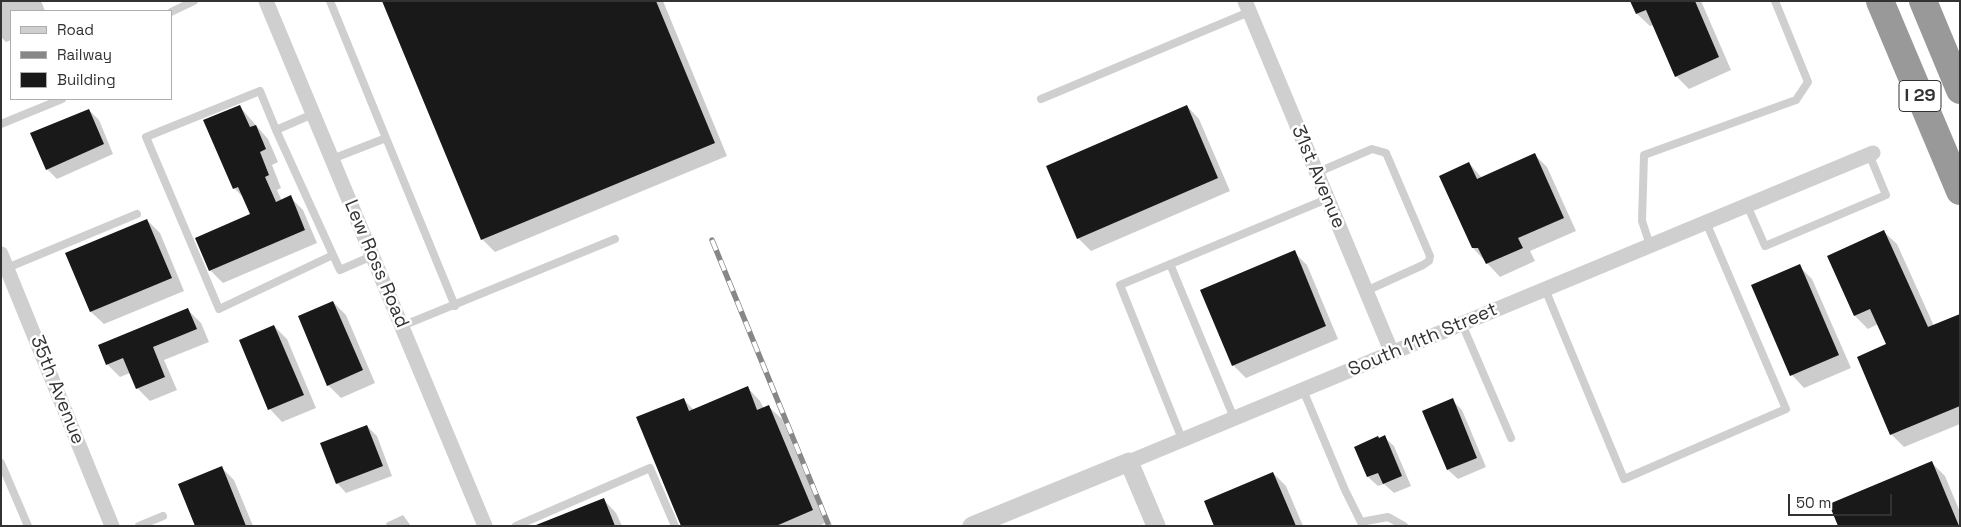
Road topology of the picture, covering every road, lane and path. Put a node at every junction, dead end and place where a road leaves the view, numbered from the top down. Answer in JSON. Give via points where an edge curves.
{"nodes":[{"id":1,"x":194,"y":1,"type":"edge"},
{"id":2,"x":266,"y":1,"type":"edge"},
{"id":3,"x":330,"y":1,"type":"edge"},
{"id":4,"x":1775,"y":1,"type":"edge"},
{"id":5,"x":1880,"y":1,"type":"edge"},
{"id":6,"x":1923,"y":1,"type":"edge"},
{"id":7,"x":1247,"y":6,"type":"edge"},
{"id":8,"x":172,"y":12,"type":"edge"},
{"id":9,"x":1960,"y":90,"type":"edge"},
{"id":10,"x":1041,"y":99,"type":"dead end"},
{"id":11,"x":60,"y":100,"type":"edge"},
{"id":12,"x":313,"y":114,"type":"junction"},
{"id":13,"x":1,"y":124,"type":"edge"},
{"id":14,"x":276,"y":130,"type":"junction"},
{"id":15,"x":386,"y":138,"type":"junction"},
{"id":16,"x":1871,"y":153,"type":"joint"},
{"id":17,"x":332,"y":159,"type":"junction"},
{"id":18,"x":1316,"y":173,"type":"junction"},
{"id":19,"x":1960,"y":191,"type":"edge"},
{"id":20,"x":1328,"y":199,"type":"junction"},
{"id":21,"x":1747,"y":205,"type":"junction"},
{"id":22,"x":137,"y":214,"type":"dead end"},
{"id":23,"x":1706,"y":222,"type":"junction"},
{"id":24,"x":615,"y":239,"type":"dead end"},
{"id":25,"x":1650,"y":245,"type":"junction"},
{"id":26,"x":334,"y":255,"type":"junction"},
{"id":27,"x":372,"y":256,"type":"junction"},
{"id":28,"x":4,"y":261,"type":"edge"},
{"id":29,"x":1170,"y":264,"type":"junction"},
{"id":30,"x":1545,"y":289,"type":"junction"},
{"id":31,"x":1366,"y":291,"type":"junction"},
{"id":32,"x":454,"y":306,"type":"junction"},
{"id":33,"x":1462,"y":324,"type":"junction"},
{"id":34,"x":402,"y":326,"type":"junction"},
{"id":35,"x":1392,"y":353,"type":"junction"},
{"id":36,"x":1303,"y":390,"type":"junction"},
{"id":37,"x":1234,"y":418,"type":"junction"},
{"id":38,"x":1511,"y":438,"type":"dead end"},
{"id":39,"x":1182,"y":439,"type":"junction"},
{"id":40,"x":1128,"y":462,"type":"junction"},
{"id":41,"x":1,"y":463,"type":"edge"},
{"id":42,"x":163,"y":516,"type":"dead end"},
{"id":43,"x":1362,"y":524,"type":"edge"},
{"id":44,"x":28,"y":526,"type":"edge"},
{"id":45,"x":112,"y":526,"type":"edge"},
{"id":46,"x":139,"y":526,"type":"edge"},
{"id":47,"x":485,"y":526,"type":"edge"},
{"id":48,"x":516,"y":526,"type":"edge"},
{"id":49,"x":674,"y":526,"type":"edge"},
{"id":50,"x":972,"y":526,"type":"edge"},
{"id":51,"x":1156,"y":526,"type":"edge"},
{"id":52,"x":1404,"y":526,"type":"edge"}],
"edges":[{"from":1,"to":8,"type":"lane"},
{"from":2,"to":12,"type":"street","name":"Lew Ross Road"},
{"from":3,"to":15,"type":"lane"},
{"from":4,"to":25,"type":"lane","via":[[1808,82],[1796,100],[1644,155],[1642,221]]},
{"from":5,"to":19,"type":"highway","number":"I 29"},
{"from":6,"to":9,"type":"highway"},
{"from":7,"to":10,"type":"lane"},
{"from":7,"to":18,"type":"street","name":"31st Avenue"},
{"from":11,"to":13,"type":"lane"},
{"from":12,"to":14,"type":"lane"},
{"from":12,"to":17,"type":"street","name":"Lew Ross Road"},
{"from":14,"to":26,"type":"lane"},
{"from":14,"to":26,"type":"lane","via":[[260,91],[146,137],[218,309]]},
{"from":15,"to":17,"type":"lane"},
{"from":15,"to":32,"type":"lane"},
{"from":16,"to":21,"type":"street","name":"South 11th Street"},
{"from":16,"to":21,"type":"lane","via":[[1886,194],[1764,246]]},
{"from":17,"to":27,"type":"street","name":"Lew Ross Road"},
{"from":18,"to":20,"type":"street","name":"31st Avenue"},
{"from":18,"to":31,"type":"lane","via":[[1372,149],[1386,152],[1430,256],[1423,265]]},
{"from":20,"to":29,"type":"lane"},
{"from":20,"to":31,"type":"street","name":"31st Avenue"},
{"from":21,"to":23,"type":"street","name":"South 11th Street"},
{"from":22,"to":28,"type":"lane"},
{"from":23,"to":25,"type":"street","name":"South 11th Street"},
{"from":23,"to":30,"type":"lane","via":[[1786,409],[1624,478]]},
{"from":24,"to":32,"type":"lane"},
{"from":25,"to":30,"type":"street","name":"South 11th Street"},
{"from":26,"to":27,"type":"lane","via":[[340,270]]},
{"from":27,"to":34,"type":"street","name":"Lew Ross Road"},
{"from":28,"to":45,"type":"street","name":"35th Avenue"},
{"from":29,"to":37,"type":"lane"},
{"from":29,"to":39,"type":"lane","via":[[1120,285]]},
{"from":30,"to":33,"type":"street","name":"South 11th Street"},
{"from":31,"to":35,"type":"street","name":"31st Avenue"},
{"from":32,"to":34,"type":"lane"},
{"from":33,"to":35,"type":"street","name":"South 11th Street"},
{"from":33,"to":38,"type":"lane"},
{"from":34,"to":47,"type":"street","name":"Lew Ross Road"},
{"from":35,"to":36,"type":"street","name":"South 11th Street"},
{"from":36,"to":37,"type":"street","name":"South 11th Street"},
{"from":36,"to":43,"type":"lane"},
{"from":37,"to":39,"type":"street","name":"South 11th Street"},
{"from":39,"to":40,"type":"street","name":"South 11th Street"},
{"from":40,"to":50,"type":"street","name":"South 11th Street"},
{"from":40,"to":51,"type":"street"},
{"from":41,"to":44,"type":"lane"},
{"from":42,"to":46,"type":"lane"},
{"from":43,"to":52,"type":"lane","via":[[1388,517]]},
{"from":48,"to":49,"type":"lane","via":[[650,468]]}]}
